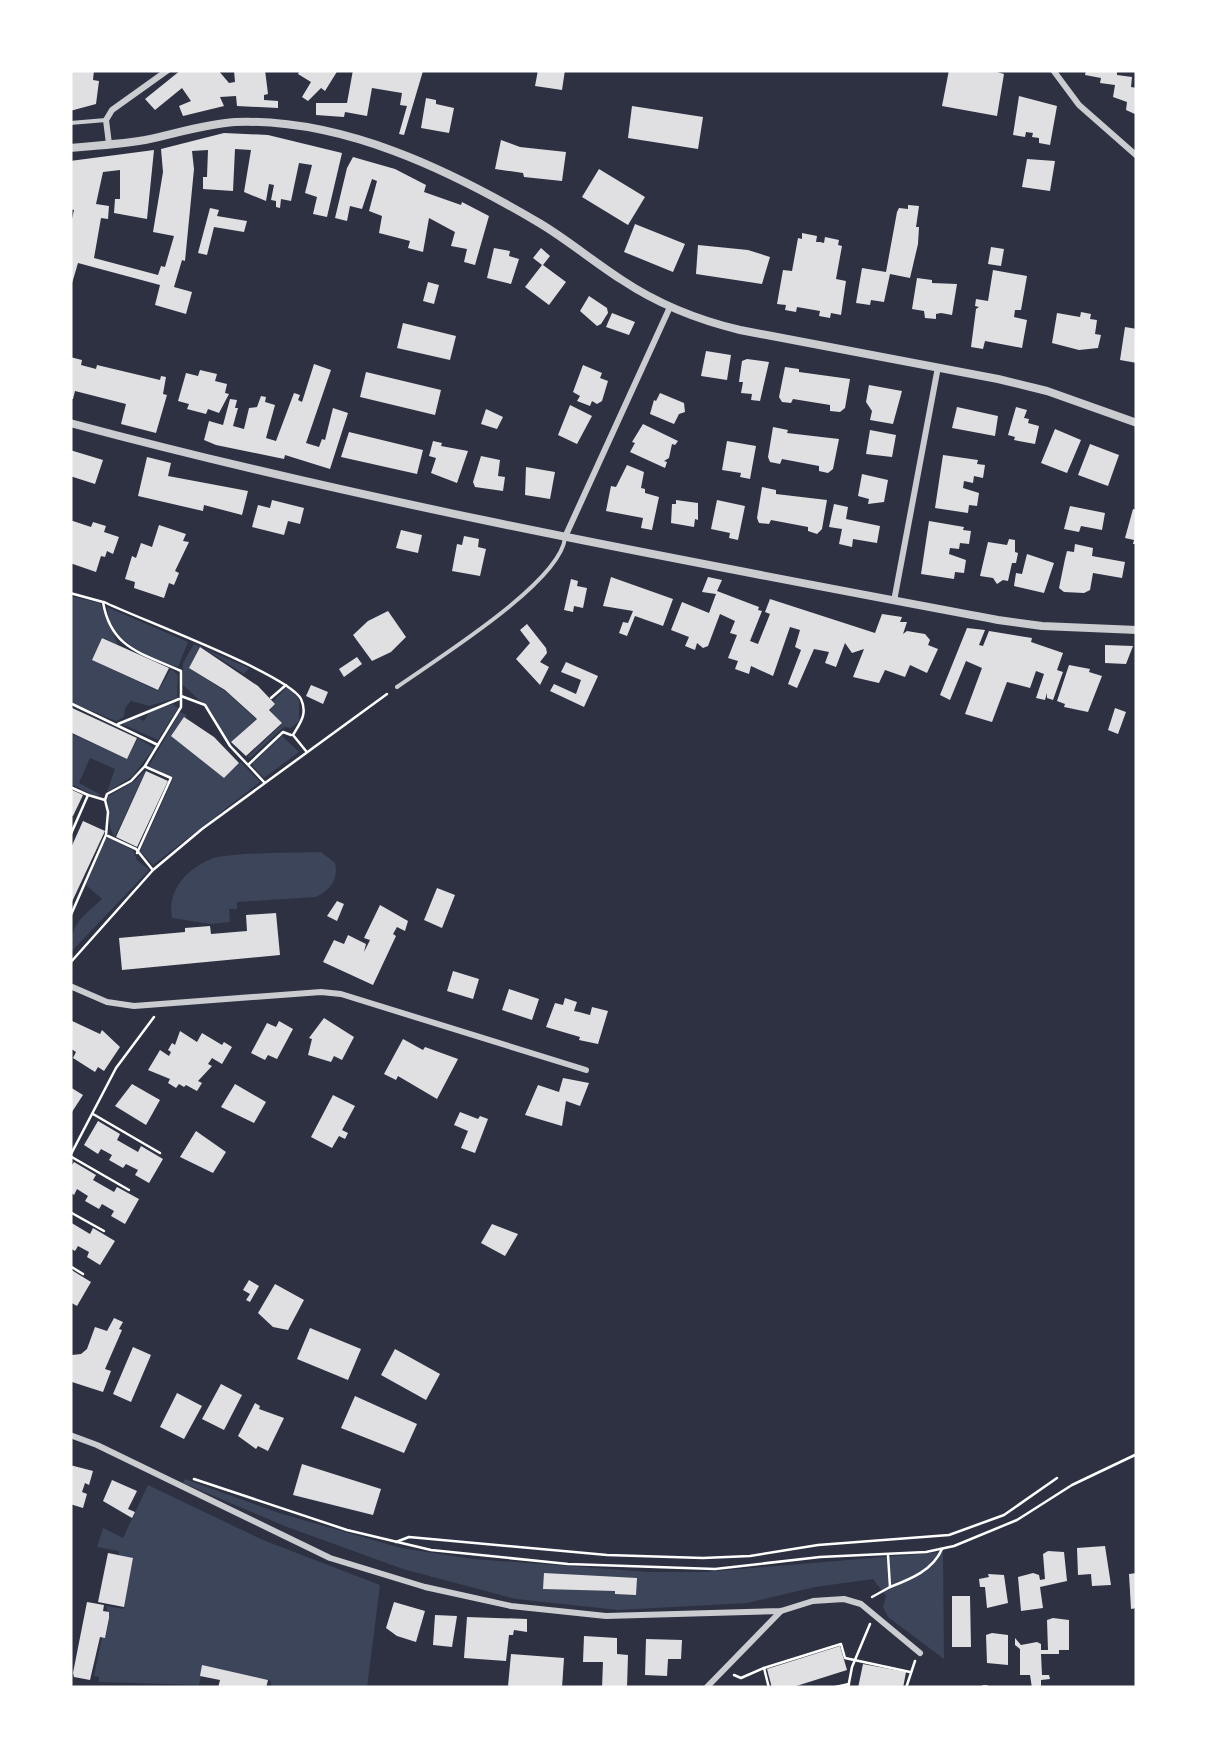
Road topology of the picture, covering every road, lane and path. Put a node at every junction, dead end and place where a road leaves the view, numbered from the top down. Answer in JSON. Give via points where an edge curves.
{"nodes":[{"id":1,"x":168,"y":70,"type":"edge"},
{"id":2,"x":1053,"y":70,"type":"edge"},
{"id":3,"x":106,"y":120,"type":"junction"},
{"id":4,"x":70,"y":123,"type":"edge"},
{"id":5,"x":110,"y":144,"type":"junction"},
{"id":6,"x":70,"y":148,"type":"edge"},
{"id":7,"x":1137,"y":156,"type":"edge"},
{"id":8,"x":670,"y":307,"type":"junction"},
{"id":9,"x":938,"y":366,"type":"junction"},
{"id":10,"x":1137,"y":423,"type":"edge"},
{"id":11,"x":70,"y":424,"type":"edge"},
{"id":12,"x":565,"y":538,"type":"junction"},
{"id":13,"x":70,"y":593,"type":"edge"},
{"id":14,"x":894,"y":601,"type":"junction"},
{"id":15,"x":103,"y":602,"type":"junction"},
{"id":16,"x":1137,"y":630,"type":"edge"},
{"id":17,"x":251,"y":667,"type":"junction"},
{"id":18,"x":246,"y":675,"type":"dead end"},
{"id":19,"x":287,"y":684,"type":"junction"},
{"id":20,"x":397,"y":687,"type":"joint"},
{"id":21,"x":181,"y":697,"type":"junction"},
{"id":22,"x":272,"y":698,"type":"dead end"},
{"id":23,"x":70,"y":703,"type":"edge"},
{"id":24,"x":116,"y":725,"type":"junction"},
{"id":25,"x":293,"y":735,"type":"junction"},
{"id":26,"x":158,"y":744,"type":"junction"},
{"id":27,"x":308,"y":752,"type":"junction"},
{"id":28,"x":248,"y":764,"type":"junction"},
{"id":29,"x":145,"y":766,"type":"junction"},
{"id":30,"x":265,"y":782,"type":"junction"},
{"id":31,"x":70,"y":786,"type":"edge"},
{"id":32,"x":88,"y":795,"type":"junction"},
{"id":33,"x":105,"y":800,"type":"junction"},
{"id":34,"x":106,"y":835,"type":"junction"},
{"id":35,"x":70,"y":836,"type":"edge"},
{"id":36,"x":138,"y":852,"type":"junction"},
{"id":37,"x":154,"y":870,"type":"junction"},
{"id":38,"x":70,"y":917,"type":"edge"},
{"id":39,"x":70,"y":963,"type":"edge"},
{"id":40,"x":70,"y":986,"type":"edge"},
{"id":41,"x":162,"y":1005,"type":"junction"},
{"id":42,"x":586,"y":1070,"type":"dead end"},
{"id":43,"x":92,"y":1113,"type":"junction"},
{"id":44,"x":160,"y":1153,"type":"dead end"},
{"id":45,"x":70,"y":1156,"type":"edge"},
{"id":46,"x":129,"y":1190,"type":"dead end"},
{"id":47,"x":70,"y":1212,"type":"edge"},
{"id":48,"x":104,"y":1231,"type":"dead end"},
{"id":49,"x":70,"y":1266,"type":"edge"},
{"id":50,"x":83,"y":1274,"type":"dead end"},
{"id":51,"x":70,"y":1435,"type":"edge"},
{"id":52,"x":1137,"y":1454,"type":"edge"},
{"id":53,"x":1057,"y":1478,"type":"dead end"},
{"id":54,"x":195,"y":1480,"type":"dead end"},
{"id":55,"x":870,"y":1542,"type":"junction"},
{"id":56,"x":394,"y":1543,"type":"junction"},
{"id":57,"x":489,"y":1546,"type":"junction"},
{"id":58,"x":818,"y":1546,"type":"junction"},
{"id":59,"x":942,"y":1549,"type":"junction"},
{"id":60,"x":888,"y":1554,"type":"junction"},
{"id":61,"x":876,"y":1555,"type":"junction"},
{"id":62,"x":488,"y":1557,"type":"dead end"},
{"id":63,"x":820,"y":1557,"type":"junction"},
{"id":64,"x":890,"y":1587,"type":"junction"},
{"id":65,"x":860,"y":1604,"type":"junction"},
{"id":66,"x":781,"y":1611,"type":"junction"},
{"id":67,"x":874,"y":1614,"type":"junction"},
{"id":68,"x":920,"y":1652,"type":"joint"},
{"id":69,"x":855,"y":1661,"type":"junction"},
{"id":70,"x":764,"y":1668,"type":"junction"},
{"id":71,"x":722,"y":1670,"type":"junction"},
{"id":72,"x":910,"y":1672,"type":"junction"},
{"id":73,"x":848,"y":1686,"type":"edge"},
{"id":74,"x":706,"y":1688,"type":"edge"},
{"id":75,"x":770,"y":1688,"type":"edge"},
{"id":76,"x":831,"y":1688,"type":"edge"},
{"id":77,"x":906,"y":1688,"type":"edge"}],
"edges":[{"from":1,"to":3,"type":"street","via":[[116,105]]},
{"from":2,"to":7,"type":"street","via":[[1078,105]]},
{"from":3,"to":4,"type":"lane"},
{"from":3,"to":5,"type":"street"},
{"from":5,"to":6,"type":"street"},
{"from":5,"to":8,"type":"street","via":[[238,122],[381,146],[502,201]]},
{"from":8,"to":9,"type":"street","via":[[740,330]]},
{"from":8,"to":12,"type":"street"},
{"from":9,"to":10,"type":"street","via":[[1047,392]]},
{"from":9,"to":14,"type":"street"},
{"from":11,"to":12,"type":"street"},
{"from":12,"to":14,"type":"street"},
{"from":12,"to":20,"type":"lane","via":[[536,584]]},
{"from":13,"to":15,"type":"path"},
{"from":14,"to":16,"type":"street","via":[[1042,626]]},
{"from":15,"to":17,"type":"path"},
{"from":15,"to":21,"type":"path","via":[[122,644],[181,671]]},
{"from":17,"to":18,"type":"path"},
{"from":17,"to":19,"type":"path"},
{"from":19,"to":22,"type":"path"},
{"from":19,"to":25,"type":"path","via":[[303,704]]},
{"from":20,"to":27,"type":"path"},
{"from":21,"to":24,"type":"path"},
{"from":21,"to":26,"type":"path"},
{"from":21,"to":28,"type":"path","via":[[205,705]]},
{"from":23,"to":24,"type":"path"},
{"from":24,"to":26,"type":"path"},
{"from":25,"to":27,"type":"path"},
{"from":25,"to":28,"type":"path","via":[[283,732]]},
{"from":26,"to":29,"type":"path"},
{"from":27,"to":30,"type":"path"},
{"from":28,"to":30,"type":"path"},
{"from":29,"to":33,"type":"path"},
{"from":29,"to":36,"type":"path","via":[[171,778]]},
{"from":30,"to":37,"type":"path"},
{"from":31,"to":32,"type":"path"},
{"from":32,"to":33,"type":"path"},
{"from":32,"to":35,"type":"path"},
{"from":33,"to":34,"type":"path"},
{"from":34,"to":36,"type":"path"},
{"from":34,"to":38,"type":"path"},
{"from":36,"to":37,"type":"path"},
{"from":37,"to":39,"type":"path"},
{"from":40,"to":41,"type":"street","via":[[108,1002]]},
{"from":41,"to":42,"type":"street","via":[[341,994]]},
{"from":41,"to":43,"type":"path"},
{"from":43,"to":44,"type":"path"},
{"from":43,"to":45,"type":"path"},
{"from":45,"to":46,"type":"path"},
{"from":47,"to":48,"type":"path"},
{"from":49,"to":50,"type":"path"},
{"from":51,"to":66,"type":"street","via":[[330,1558],[425,1587],[511,1606],[606,1616]]},
{"from":52,"to":59,"type":"path","via":[[1017,1520]]},
{"from":53,"to":55,"type":"path","via":[[1004,1514],[949,1535]]},
{"from":54,"to":56,"type":"path"},
{"from":55,"to":58,"type":"path"},
{"from":55,"to":61,"type":"path"},
{"from":56,"to":57,"type":"path","via":[[408,1536]]},
{"from":56,"to":63,"type":"path","via":[[481,1557],[679,1569]]},
{"from":57,"to":58,"type":"path","via":[[703,1558]]},
{"from":57,"to":62,"type":"path"},
{"from":58,"to":63,"type":"path"},
{"from":59,"to":60,"type":"path"},
{"from":59,"to":64,"type":"path","via":[[913,1579]]},
{"from":60,"to":61,"type":"path"},
{"from":60,"to":64,"type":"path"},
{"from":61,"to":63,"type":"path"},
{"from":64,"to":65,"type":"path"},
{"from":65,"to":66,"type":"street","via":[[830,1598]]},
{"from":65,"to":67,"type":"street"},
{"from":66,"to":71,"type":"street"},
{"from":67,"to":68,"type":"street"},
{"from":67,"to":69,"type":"path"},
{"from":68,"to":72,"type":"path"},
{"from":69,"to":70,"type":"path","via":[[840,1644]]},
{"from":69,"to":72,"type":"path"},
{"from":69,"to":73,"type":"path"},
{"from":70,"to":71,"type":"path","via":[[741,1678]]},
{"from":70,"to":75,"type":"path"},
{"from":71,"to":74,"type":"street"},
{"from":72,"to":77,"type":"path"},
{"from":73,"to":76,"type":"path"}]}
